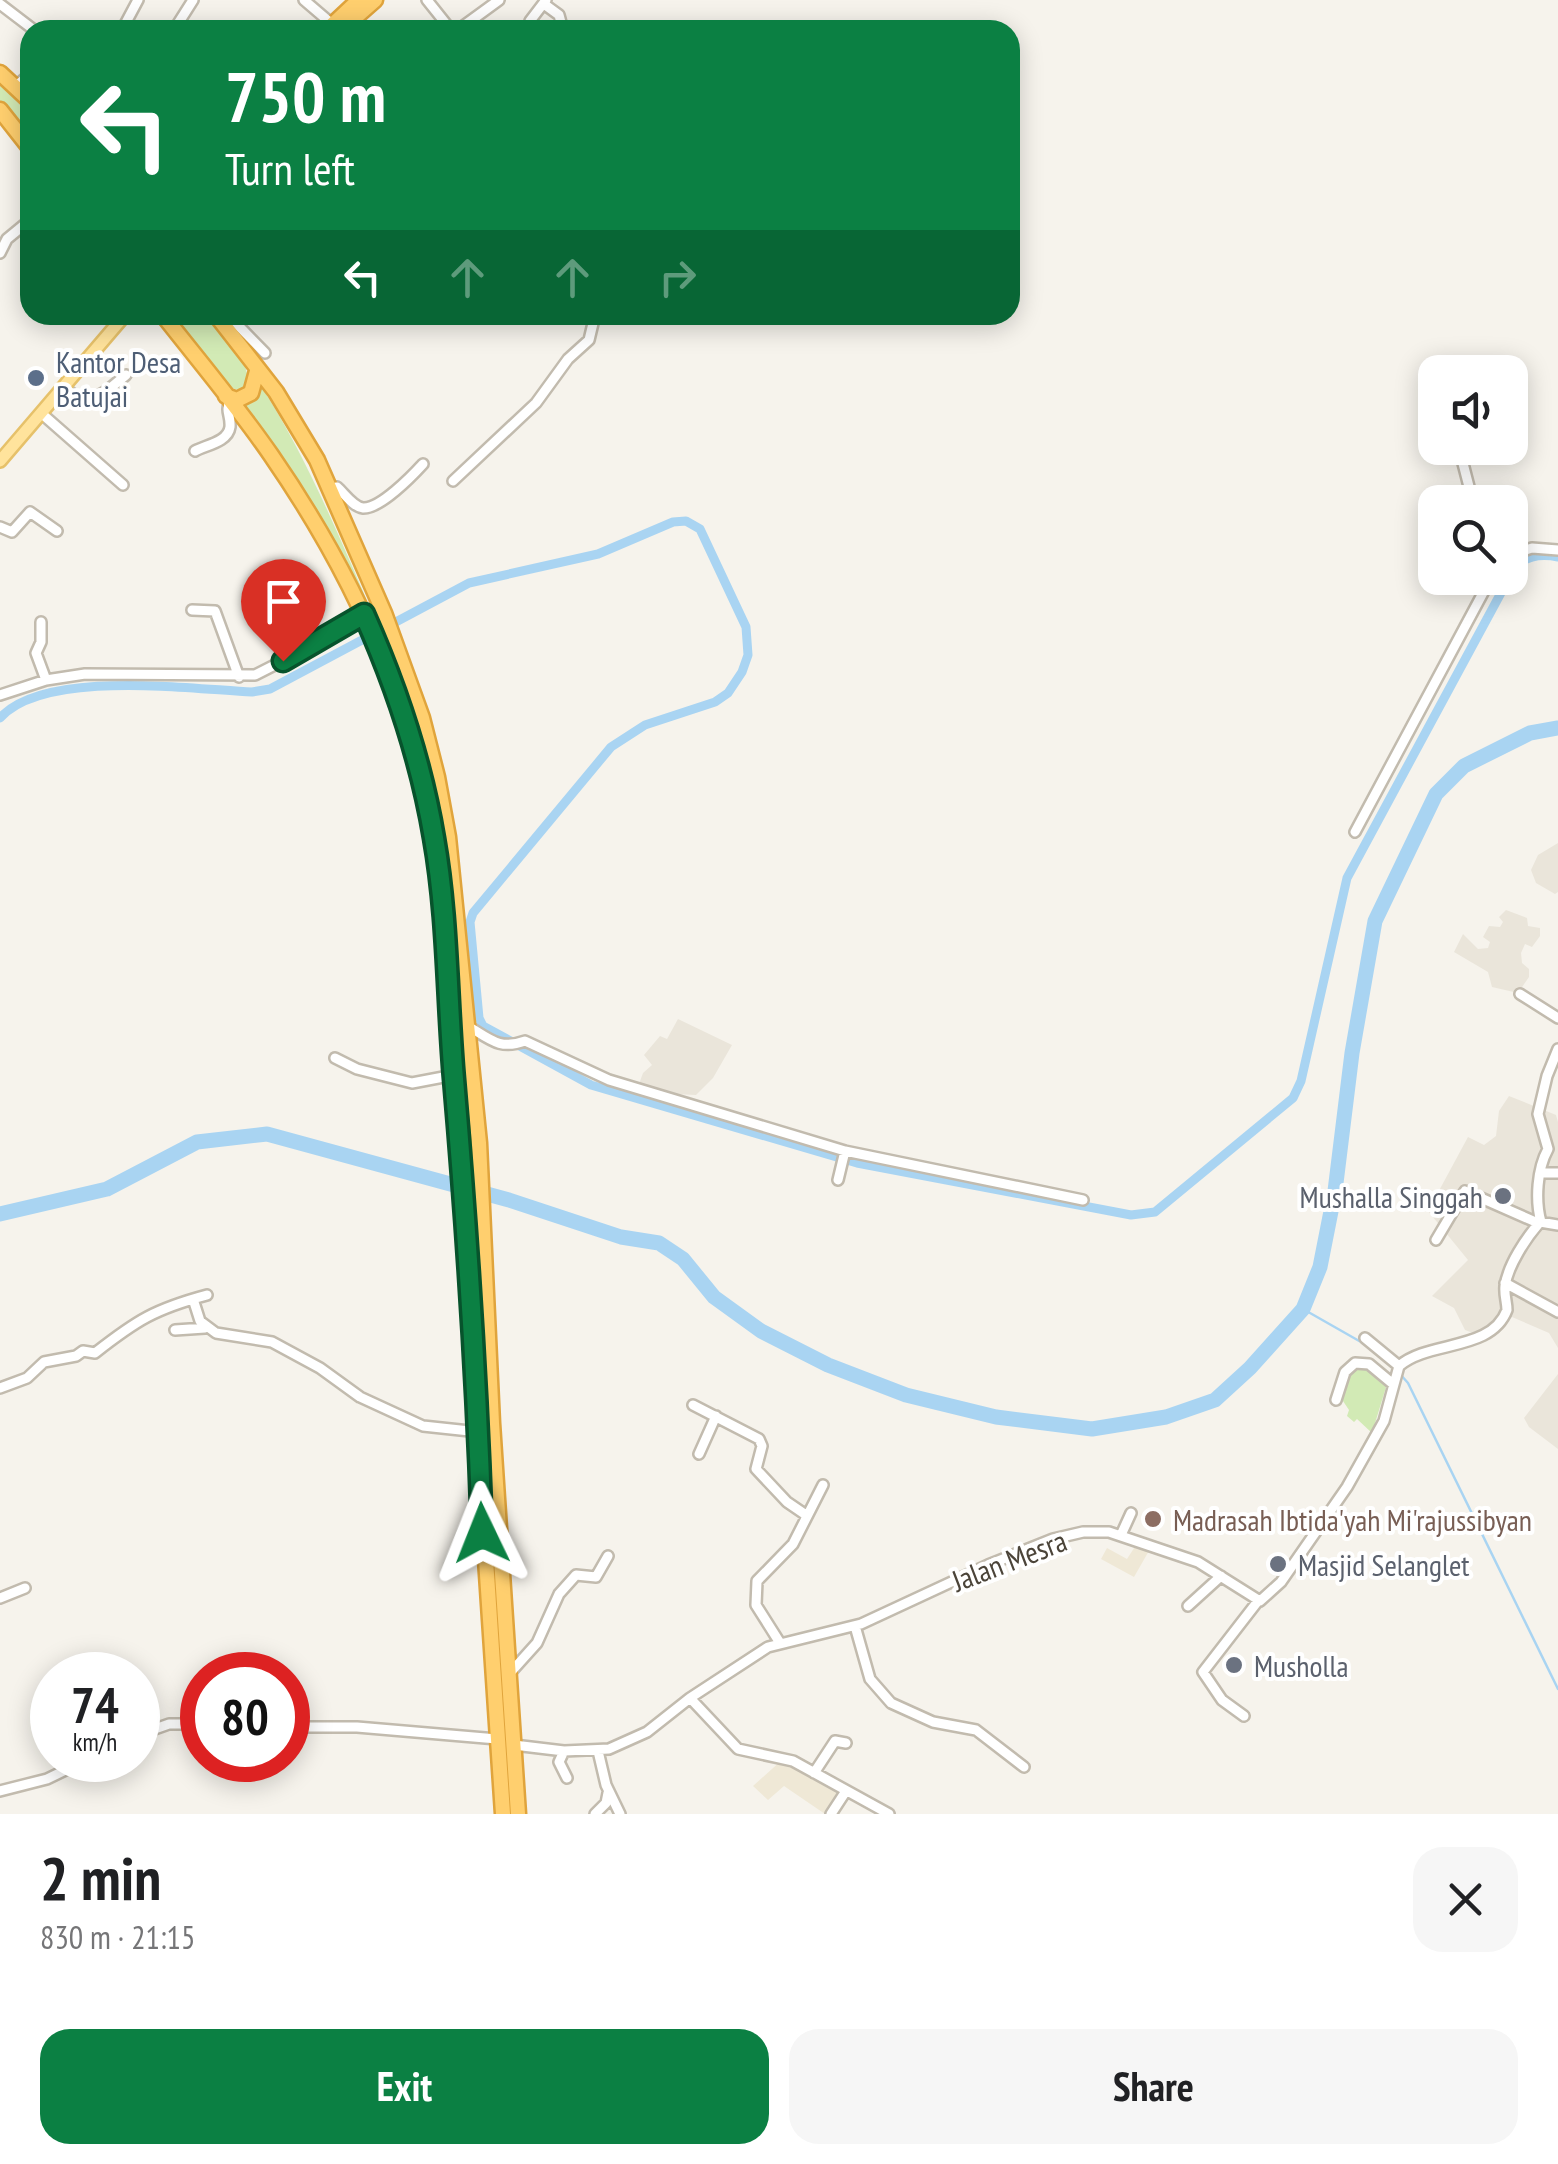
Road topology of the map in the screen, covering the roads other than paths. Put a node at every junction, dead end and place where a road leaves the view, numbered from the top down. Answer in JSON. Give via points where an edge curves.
{"nodes":[{"id":1,"x":304,"y":0,"type":"edge"},
{"id":2,"x":374,"y":0,"type":"edge"},
{"id":3,"x":427,"y":0,"type":"edge"},
{"id":4,"x":499,"y":0,"type":"edge"},
{"id":5,"x":0,"y":4,"type":"edge"},
{"id":6,"x":21,"y":20,"type":"edge"},
{"id":7,"x":325,"y":20,"type":"edge"},
{"id":8,"x":345,"y":20,"type":"edge"},
{"id":9,"x":445,"y":20,"type":"edge"},
{"id":10,"x":469,"y":20,"type":"edge"},
{"id":11,"x":0,"y":73,"type":"edge"},
{"id":12,"x":20,"y":83,"type":"edge"},
{"id":13,"x":15,"y":88,"type":"junction"},
{"id":14,"x":20,"y":92,"type":"edge"},
{"id":15,"x":0,"y":110,"type":"edge"},
{"id":16,"x":20,"y":135,"type":"edge"},
{"id":17,"x":20,"y":228,"type":"edge"},
{"id":18,"x":0,"y":253,"type":"edge"},
{"id":19,"x":116,"y":325,"type":"edge"},
{"id":20,"x":172,"y":325,"type":"edge"},
{"id":21,"x":223,"y":325,"type":"edge"},
{"id":22,"x":237,"y":325,"type":"edge"},
{"id":23,"x":593,"y":325,"type":"edge"},
{"id":24,"x":265,"y":354,"type":"dead end"},
{"id":25,"x":257,"y":371,"type":"junction"},
{"id":26,"x":126,"y":375,"type":"dead end"},
{"id":27,"x":62,"y":387,"type":"junction"},
{"id":28,"x":228,"y":399,"type":"junction"},
{"id":29,"x":40,"y":412,"type":"junction"},
{"id":30,"x":0,"y":437,"type":"edge"},
{"id":31,"x":12,"y":446,"type":"junction"},
{"id":32,"x":194,"y":450,"type":"dead end"},
{"id":33,"x":0,"y":462,"type":"edge"},
{"id":34,"x":423,"y":464,"type":"dead end"},
{"id":35,"x":453,"y":481,"type":"dead end"},
{"id":36,"x":122,"y":484,"type":"dead end"},
{"id":37,"x":328,"y":488,"type":"junction"},
{"id":38,"x":0,"y":527,"type":"edge"},
{"id":39,"x":57,"y":531,"type":"dead end"},
{"id":40,"x":1528,"y":549,"type":"edge"},
{"id":41,"x":1558,"y":550,"type":"edge"},
{"id":42,"x":1482,"y":595,"type":"edge"},
{"id":43,"x":192,"y":610,"type":"dead end"},
{"id":44,"x":365,"y":616,"type":"junction"},
{"id":45,"x":41,"y":622,"type":"dead end"},
{"id":46,"x":239,"y":677,"type":"junction"},
{"id":47,"x":46,"y":680,"type":"junction"},
{"id":48,"x":0,"y":695,"type":"edge"},
{"id":49,"x":1356,"y":832,"type":"dead end"},
{"id":50,"x":441,"y":838,"type":"junction"},
{"id":51,"x":1520,"y":994,"type":"dead end"},
{"id":52,"x":1558,"y":1018,"type":"edge"},
{"id":53,"x":466,"y":1025,"type":"junction"},
{"id":54,"x":1558,"y":1049,"type":"edge"},
{"id":55,"x":335,"y":1058,"type":"dead end"},
{"id":56,"x":454,"y":1075,"type":"junction"},
{"id":57,"x":845,"y":1153,"type":"junction"},
{"id":58,"x":1540,"y":1173,"type":"junction"},
{"id":59,"x":1558,"y":1173,"type":"edge"},
{"id":60,"x":838,"y":1180,"type":"dead end"},
{"id":61,"x":1083,"y":1200,"type":"dead end"},
{"id":62,"x":1539,"y":1223,"type":"junction"},
{"id":63,"x":1558,"y":1225,"type":"edge"},
{"id":64,"x":1436,"y":1240,"type":"dead end"},
{"id":65,"x":1505,"y":1283,"type":"junction"},
{"id":66,"x":207,"y":1296,"type":"dead end"},
{"id":67,"x":193,"y":1299,"type":"junction"},
{"id":68,"x":1558,"y":1312,"type":"edge"},
{"id":69,"x":206,"y":1328,"type":"junction"},
{"id":70,"x":175,"y":1330,"type":"dead end"},
{"id":71,"x":1365,"y":1338,"type":"dead end"},
{"id":72,"x":1399,"y":1368,"type":"junction"},
{"id":73,"x":1393,"y":1383,"type":"junction"},
{"id":74,"x":0,"y":1388,"type":"edge"},
{"id":75,"x":1336,"y":1400,"type":"dead end"},
{"id":76,"x":694,"y":1404,"type":"dead end"},
{"id":77,"x":716,"y":1416,"type":"junction"},
{"id":78,"x":479,"y":1432,"type":"junction"},
{"id":79,"x":698,"y":1454,"type":"dead end"},
{"id":80,"x":823,"y":1485,"type":"dead end"},
{"id":81,"x":1131,"y":1513,"type":"dead end"},
{"id":82,"x":806,"y":1515,"type":"junction"},
{"id":83,"x":1120,"y":1536,"type":"junction"},
{"id":84,"x":608,"y":1556,"type":"dead end"},
{"id":85,"x":1221,"y":1576,"type":"junction"},
{"id":86,"x":25,"y":1588,"type":"dead end"},
{"id":87,"x":0,"y":1598,"type":"edge"},
{"id":88,"x":1258,"y":1601,"type":"junction"},
{"id":89,"x":1188,"y":1606,"type":"dead end"},
{"id":90,"x":855,"y":1626,"type":"junction"},
{"id":91,"x":780,"y":1643,"type":"junction"},
{"id":92,"x":500,"y":1649,"type":"junction"},
{"id":93,"x":508,"y":1674,"type":"junction"},
{"id":94,"x":690,"y":1698,"type":"junction"},
{"id":95,"x":1244,"y":1716,"type":"dead end"},
{"id":96,"x":310,"y":1726,"type":"edge"},
{"id":97,"x":497,"y":1740,"type":"junction"},
{"id":98,"x":846,"y":1743,"type":"dead end"},
{"id":99,"x":518,"y":1745,"type":"junction"},
{"id":100,"x":564,"y":1751,"type":"junction"},
{"id":101,"x":598,"y":1751,"type":"junction"},
{"id":102,"x":1024,"y":1767,"type":"dead end"},
{"id":103,"x":814,"y":1773,"type":"junction"},
{"id":104,"x":567,"y":1778,"type":"dead end"},
{"id":105,"x":34,"y":1782,"type":"edge"},
{"id":106,"x":0,"y":1791,"type":"edge"},
{"id":107,"x":846,"y":1791,"type":"junction"},
{"id":108,"x":608,"y":1793,"type":"junction"},
{"id":109,"x":503,"y":1814,"type":"edge"},
{"id":110,"x":518,"y":1814,"type":"edge"},
{"id":111,"x":596,"y":1814,"type":"edge"},
{"id":112,"x":620,"y":1814,"type":"edge"},
{"id":113,"x":832,"y":1814,"type":"edge"},
{"id":114,"x":890,"y":1814,"type":"edge"}],
"edges":[{"from":1,"to":7,"type":"street"},
{"from":2,"to":8,"type":"highway"},
{"from":3,"to":9,"type":"street"},
{"from":4,"to":10,"type":"street"},
{"from":5,"to":6,"type":"street"},
{"from":11,"to":13,"type":"highway"},
{"from":12,"to":13,"type":"street"},
{"from":13,"to":14,"type":"highway"},
{"from":15,"to":16,"type":"highway"},
{"from":17,"to":18,"type":"street"},
{"from":19,"to":27,"type":"main road"},
{"from":20,"to":28,"type":"highway"},
{"from":21,"to":25,"type":"highway"},
{"from":22,"to":24,"type":"street"},
{"from":23,"to":35,"type":"street","via":[[589,340],[536,403]]},
{"from":25,"to":28,"type":"highway","via":[[250,394]]},
{"from":25,"to":37,"type":"highway","via":[[293,417]]},
{"from":26,"to":27,"type":"street","via":[[85,403]]},
{"from":27,"to":29,"type":"main road"},
{"from":28,"to":32,"type":"street","via":[[230,430]]},
{"from":28,"to":44,"type":"highway","via":[[297,494]]},
{"from":29,"to":31,"type":"main road"},
{"from":29,"to":36,"type":"street"},
{"from":30,"to":31,"type":"street"},
{"from":31,"to":33,"type":"main road"},
{"from":34,"to":37,"type":"street","via":[[368,507]]},
{"from":37,"to":50,"type":"highway","via":[[422,718]]},
{"from":38,"to":39,"type":"street","via":[[12,532],[30,512]]},
{"from":40,"to":41,"type":"street"},
{"from":42,"to":49,"type":"street"},
{"from":43,"to":46,"type":"street","via":[[215,611]]},
{"from":44,"to":46,"type":"street","via":[[267,670]]},
{"from":44,"to":50,"type":"highway"},
{"from":45,"to":47,"type":"street","via":[[36,653]]},
{"from":46,"to":47,"type":"street","via":[[85,674]]},
{"from":47,"to":48,"type":"street"},
{"from":50,"to":53,"type":"highway"},
{"from":50,"to":56,"type":"highway"},
{"from":51,"to":52,"type":"street"},
{"from":53,"to":57,"type":"street","via":[[493,1042],[517,1043],[609,1080]]},
{"from":53,"to":92,"type":"highway","via":[[485,1242]]},
{"from":54,"to":58,"type":"street","via":[[1538,1113],[1548,1150]]},
{"from":55,"to":56,"type":"street","via":[[412,1083]]},
{"from":56,"to":78,"type":"highway"},
{"from":57,"to":60,"type":"street"},
{"from":57,"to":61,"type":"street"},
{"from":58,"to":59,"type":"street"},
{"from":58,"to":62,"type":"street"},
{"from":62,"to":63,"type":"street"},
{"from":62,"to":64,"type":"street","via":[[1465,1191]]},
{"from":62,"to":65,"type":"street"},
{"from":65,"to":68,"type":"street"},
{"from":65,"to":72,"type":"street","via":[[1507,1310],[1497,1327],[1418,1354]]},
{"from":66,"to":67,"type":"street"},
{"from":67,"to":69,"type":"street"},
{"from":67,"to":74,"type":"street","via":[[158,1309],[95,1353],[44,1362],[27,1378]]},
{"from":69,"to":70,"type":"street"},
{"from":69,"to":78,"type":"street","via":[[272,1342],[360,1398],[424,1426]]},
{"from":71,"to":72,"type":"street"},
{"from":72,"to":73,"type":"street"},
{"from":73,"to":75,"type":"street","via":[[1369,1364],[1354,1363]]},
{"from":73,"to":88,"type":"street","via":[[1380,1429],[1348,1487],[1281,1582]]},
{"from":76,"to":77,"type":"street"},
{"from":77,"to":79,"type":"street"},
{"from":77,"to":82,"type":"street","via":[[759,1438],[756,1469]]},
{"from":78,"to":92,"type":"highway","via":[[482,1533]]},
{"from":80,"to":82,"type":"street"},
{"from":81,"to":83,"type":"street"},
{"from":82,"to":91,"type":"street","via":[[788,1550],[755,1589],[756,1605]]},
{"from":83,"to":85,"type":"street","name":"Jalan Mesra"},
{"from":83,"to":90,"type":"street","name":"Jalan Mesra","via":[[1101,1531],[1053,1539]]},
{"from":84,"to":93,"type":"street","via":[[596,1577],[576,1575],[564,1587],[540,1638]]},
{"from":85,"to":88,"type":"street","name":"Jalan Mesra"},
{"from":85,"to":89,"type":"street"},
{"from":86,"to":87,"type":"street"},
{"from":88,"to":95,"type":"street","via":[[1203,1672],[1222,1700]]},
{"from":90,"to":91,"type":"street","name":"Jalan Mesra"},
{"from":90,"to":102,"type":"street","via":[[870,1679],[891,1704],[976,1730]]},
{"from":91,"to":94,"type":"street","name":"Jalan Mesra"},
{"from":92,"to":93,"type":"highway"},
{"from":92,"to":97,"type":"highway"},
{"from":93,"to":99,"type":"highway"},
{"from":94,"to":101,"type":"street","name":"Jalan Mesra","via":[[647,1732]]},
{"from":94,"to":103,"type":"street","via":[[738,1749],[779,1756]]},
{"from":96,"to":97,"type":"street"},
{"from":97,"to":109,"type":"highway"},
{"from":98,"to":103,"type":"street","via":[[835,1741]]},
{"from":99,"to":100,"type":"street","name":"Jalan Mesra"},
{"from":99,"to":110,"type":"highway"},
{"from":100,"to":101,"type":"street","name":"Jalan Mesra"},
{"from":100,"to":104,"type":"street","via":[[559,1762]]},
{"from":101,"to":108,"type":"street"},
{"from":103,"to":107,"type":"street"},
{"from":105,"to":106,"type":"street"},
{"from":107,"to":113,"type":"street"},
{"from":107,"to":114,"type":"street"},
{"from":108,"to":111,"type":"street"},
{"from":108,"to":112,"type":"street"}]}
